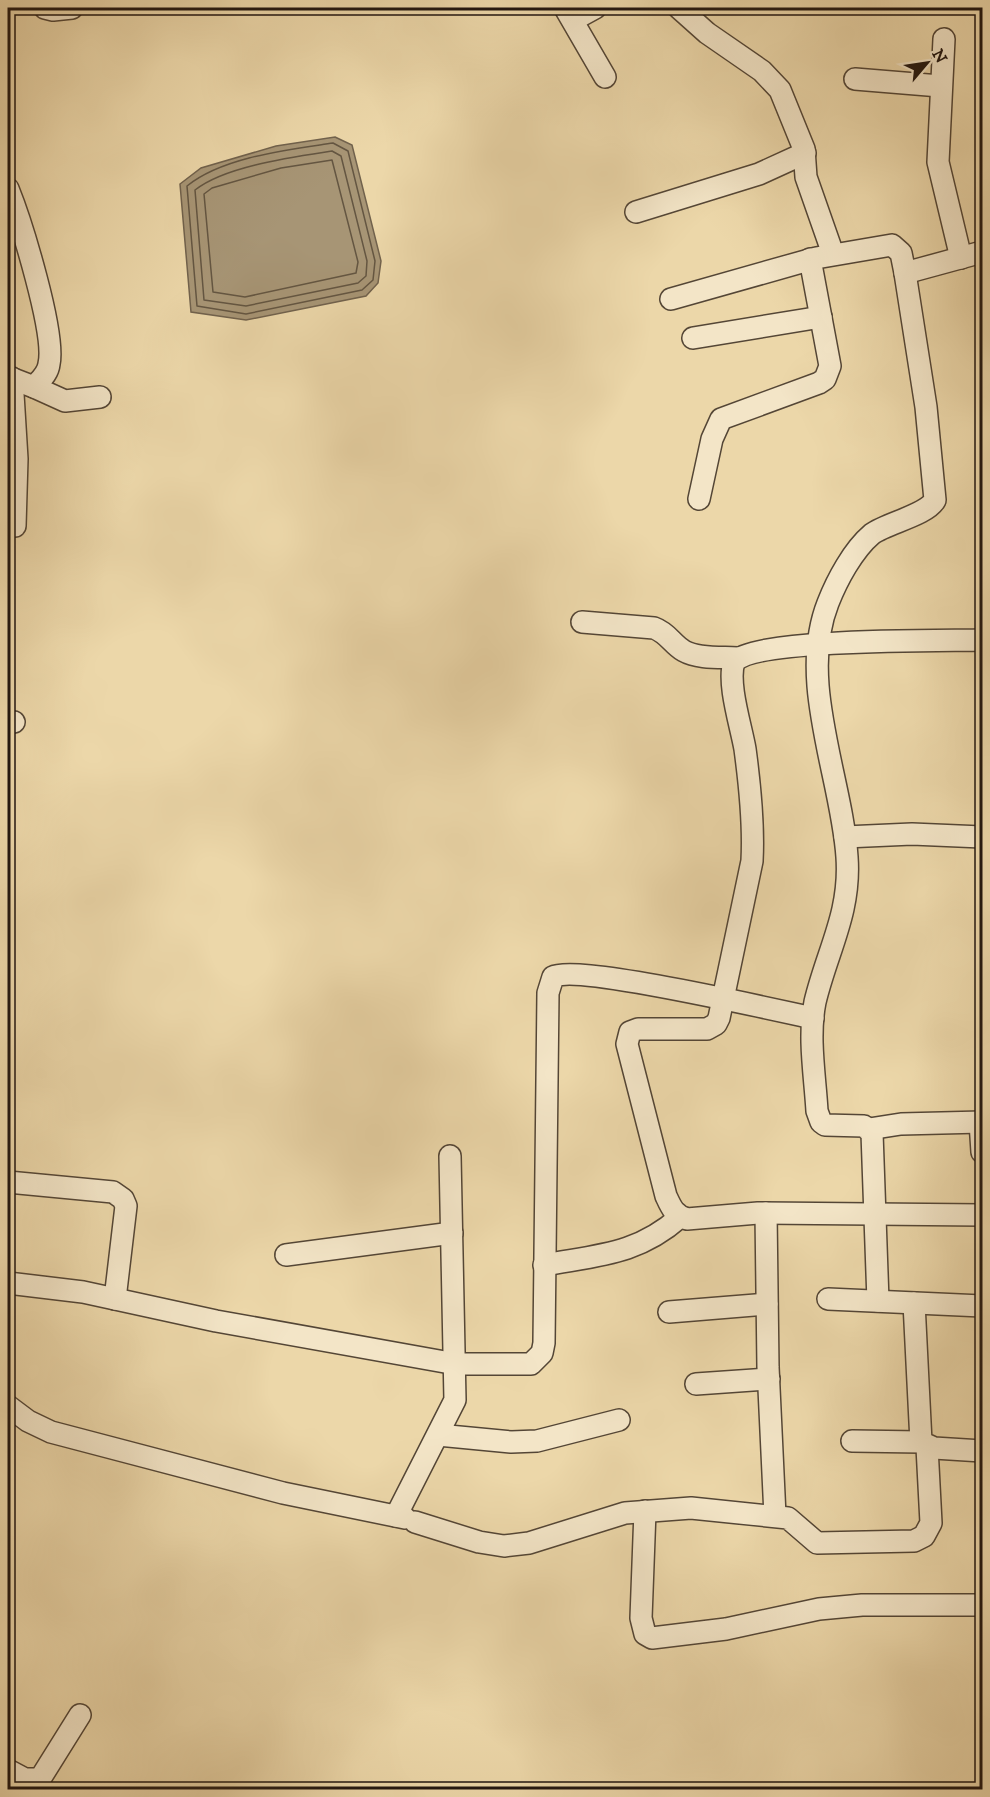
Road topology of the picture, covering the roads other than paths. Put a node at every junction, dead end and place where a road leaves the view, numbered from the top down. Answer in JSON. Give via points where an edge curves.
{"nodes":[{"id":1,"x":45,"y":8,"type":"edge"},
{"id":2,"x":72,"y":8,"type":"edge"},
{"id":3,"x":595,"y":8,"type":"edge"},
{"id":4,"x":679,"y":8,"type":"edge"},
{"id":5,"x":569,"y":14,"type":"edge"},
{"id":6,"x":944,"y":39,"type":"dead end"},
{"id":7,"x":605,"y":77,"type":"dead end"},
{"id":8,"x":855,"y":79,"type":"dead end"},
{"id":9,"x":940,"y":87,"type":"junction"},
{"id":10,"x":805,"y":153,"type":"junction"},
{"id":11,"x":8,"y":189,"type":"edge"},
{"id":12,"x":636,"y":212,"type":"dead end"},
{"id":13,"x":982,"y":252,"type":"edge"},
{"id":14,"x":833,"y":254,"type":"junction"},
{"id":15,"x":961,"y":258,"type":"junction"},
{"id":16,"x":810,"y":260,"type":"junction"},
{"id":17,"x":905,"y":273,"type":"junction"},
{"id":18,"x":671,"y":299,"type":"dead end"},
{"id":19,"x":821,"y":317,"type":"junction"},
{"id":20,"x":693,"y":338,"type":"dead end"},
{"id":21,"x":10,"y":378,"type":"edge"},
{"id":22,"x":34,"y":387,"type":"junction"},
{"id":23,"x":100,"y":398,"type":"dead end"},
{"id":24,"x":699,"y":500,"type":"dead end"},
{"id":25,"x":15,"y":526,"type":"dead end"},
{"id":26,"x":582,"y":622,"type":"dead end"},
{"id":27,"x":982,"y":640,"type":"edge"},
{"id":28,"x":820,"y":642,"type":"junction"},
{"id":29,"x":737,"y":658,"type":"junction"},
{"id":30,"x":845,"y":837,"type":"junction"},
{"id":31,"x":982,"y":837,"type":"edge"},
{"id":32,"x":723,"y":999,"type":"junction"},
{"id":33,"x":813,"y":1018,"type":"junction"},
{"id":34,"x":981,"y":1122,"type":"edge"},
{"id":35,"x":869,"y":1129,"type":"junction"},
{"id":36,"x":982,"y":1152,"type":"edge"},
{"id":37,"x":450,"y":1156,"type":"dead end"},
{"id":38,"x":8,"y":1182,"type":"edge"},
{"id":39,"x":766,"y":1213,"type":"junction"},
{"id":40,"x":876,"y":1213,"type":"junction"},
{"id":41,"x":982,"y":1215,"type":"edge"},
{"id":42,"x":680,"y":1217,"type":"junction"},
{"id":43,"x":452,"y":1233,"type":"junction"},
{"id":44,"x":286,"y":1255,"type":"dead end"},
{"id":45,"x":544,"y":1265,"type":"junction"},
{"id":46,"x":8,"y":1283,"type":"edge"},
{"id":47,"x":115,"y":1299,"type":"junction"},
{"id":48,"x":828,"y":1299,"type":"dead end"},
{"id":49,"x":878,"y":1301,"type":"junction"},
{"id":50,"x":914,"y":1303,"type":"junction"},
{"id":51,"x":767,"y":1304,"type":"junction"},
{"id":52,"x":982,"y":1306,"type":"edge"},
{"id":53,"x":669,"y":1312,"type":"dead end"},
{"id":54,"x":456,"y":1364,"type":"junction"},
{"id":55,"x":769,"y":1379,"type":"junction"},
{"id":56,"x":696,"y":1384,"type":"dead end"},
{"id":57,"x":8,"y":1406,"type":"edge"},
{"id":58,"x":620,"y":1420,"type":"dead end"},
{"id":59,"x":438,"y":1435,"type":"junction"},
{"id":60,"x":852,"y":1441,"type":"dead end"},
{"id":61,"x":924,"y":1444,"type":"junction"},
{"id":62,"x":982,"y":1451,"type":"edge"},
{"id":63,"x":645,"y":1511,"type":"junction"},
{"id":64,"x":775,"y":1516,"type":"junction"},
{"id":65,"x":405,"y":1518,"type":"junction"},
{"id":66,"x":982,"y":1605,"type":"edge"},
{"id":67,"x":80,"y":1715,"type":"dead end"},
{"id":68,"x":8,"y":1770,"type":"edge"}],
"edges":[{"from":1,"to":2,"type":"street"},
{"from":3,"to":5,"type":"street"},
{"from":4,"to":10,"type":"street","via":[[774,82],[783,95]]},
{"from":5,"to":7,"type":"street"},
{"from":6,"to":9,"type":"street"},
{"from":8,"to":9,"type":"street"},
{"from":9,"to":15,"type":"street","via":[[938,162]]},
{"from":10,"to":12,"type":"street","via":[[759,174]]},
{"from":10,"to":14,"type":"street","via":[[806,177]]},
{"from":11,"to":22,"type":"street","via":[[25,241],[48,339],[49,366]]},
{"from":13,"to":15,"type":"street"},
{"from":14,"to":16,"type":"street"},
{"from":14,"to":17,"type":"street","via":[[892,245],[901,253]]},
{"from":15,"to":17,"type":"street"},
{"from":16,"to":18,"type":"street"},
{"from":16,"to":19,"type":"street"},
{"from":17,"to":28,"type":"street","via":[[926,407],[935,500],[865,541],[828,603]]},
{"from":19,"to":20,"type":"street"},
{"from":19,"to":24,"type":"street","via":[[830,366],[825,379],[721,419],[712,439]]},
{"from":21,"to":22,"type":"street"},
{"from":21,"to":25,"type":"street","via":[[18,459]]},
{"from":22,"to":23,"type":"street","via":[[65,400]]},
{"from":26,"to":29,"type":"street","via":[[654,628],[664,631],[689,653]]},
{"from":27,"to":28,"type":"street"},
{"from":28,"to":29,"type":"street"},
{"from":28,"to":30,"type":"street","via":[[820,696]]},
{"from":29,"to":32,"type":"street","via":[[732,665],[733,681],[745,749],[753,843]]},
{"from":30,"to":31,"type":"street"},
{"from":30,"to":33,"type":"street","via":[[847,893],[843,919],[819,986]]},
{"from":32,"to":33,"type":"street"},
{"from":32,"to":42,"type":"street","via":[[712,1028],[638,1029],[627,1037],[666,1196]]},
{"from":32,"to":45,"type":"street","via":[[568,973],[553,977],[548,993]]},
{"from":33,"to":35,"type":"street","via":[[818,1117],[825,1125]]},
{"from":34,"to":35,"type":"street"},
{"from":34,"to":36,"type":"street"},
{"from":35,"to":40,"type":"street","via":[[874,1140]]},
{"from":37,"to":43,"type":"street"},
{"from":38,"to":47,"type":"street","via":[[113,1192],[123,1199],[126,1206]]},
{"from":39,"to":40,"type":"street"},
{"from":39,"to":42,"type":"street"},
{"from":39,"to":51,"type":"street"},
{"from":40,"to":41,"type":"street"},
{"from":40,"to":49,"type":"street"},
{"from":42,"to":45,"type":"street","via":[[645,1243],[627,1250]]},
{"from":43,"to":44,"type":"street"},
{"from":43,"to":54,"type":"street"},
{"from":45,"to":54,"type":"street","via":[[544,1343],[539,1359],[520,1365]]},
{"from":46,"to":47,"type":"street"},
{"from":47,"to":54,"type":"street"},
{"from":48,"to":49,"type":"street"},
{"from":49,"to":50,"type":"street"},
{"from":50,"to":52,"type":"street"},
{"from":50,"to":61,"type":"street"},
{"from":51,"to":53,"type":"street"},
{"from":51,"to":55,"type":"street"},
{"from":54,"to":59,"type":"street","via":[[455,1400]]},
{"from":55,"to":56,"type":"street"},
{"from":55,"to":64,"type":"street"},
{"from":57,"to":65,"type":"street","via":[[51,1432],[284,1493]]},
{"from":58,"to":59,"type":"street","via":[[537,1440],[511,1442]]},
{"from":59,"to":65,"type":"street"},
{"from":60,"to":61,"type":"street"},
{"from":61,"to":62,"type":"street"},
{"from":61,"to":64,"type":"street","via":[[931,1523],[919,1539],[817,1543],[796,1523]]},
{"from":63,"to":64,"type":"street","via":[[691,1508]]},
{"from":63,"to":65,"type":"street","via":[[529,1543],[504,1546]]},
{"from":63,"to":66,"type":"street","via":[[641,1618],[645,1634],[652,1638],[726,1629],[819,1609]]},
{"from":67,"to":68,"type":"street","via":[[40,1779],[25,1779]]}]}
